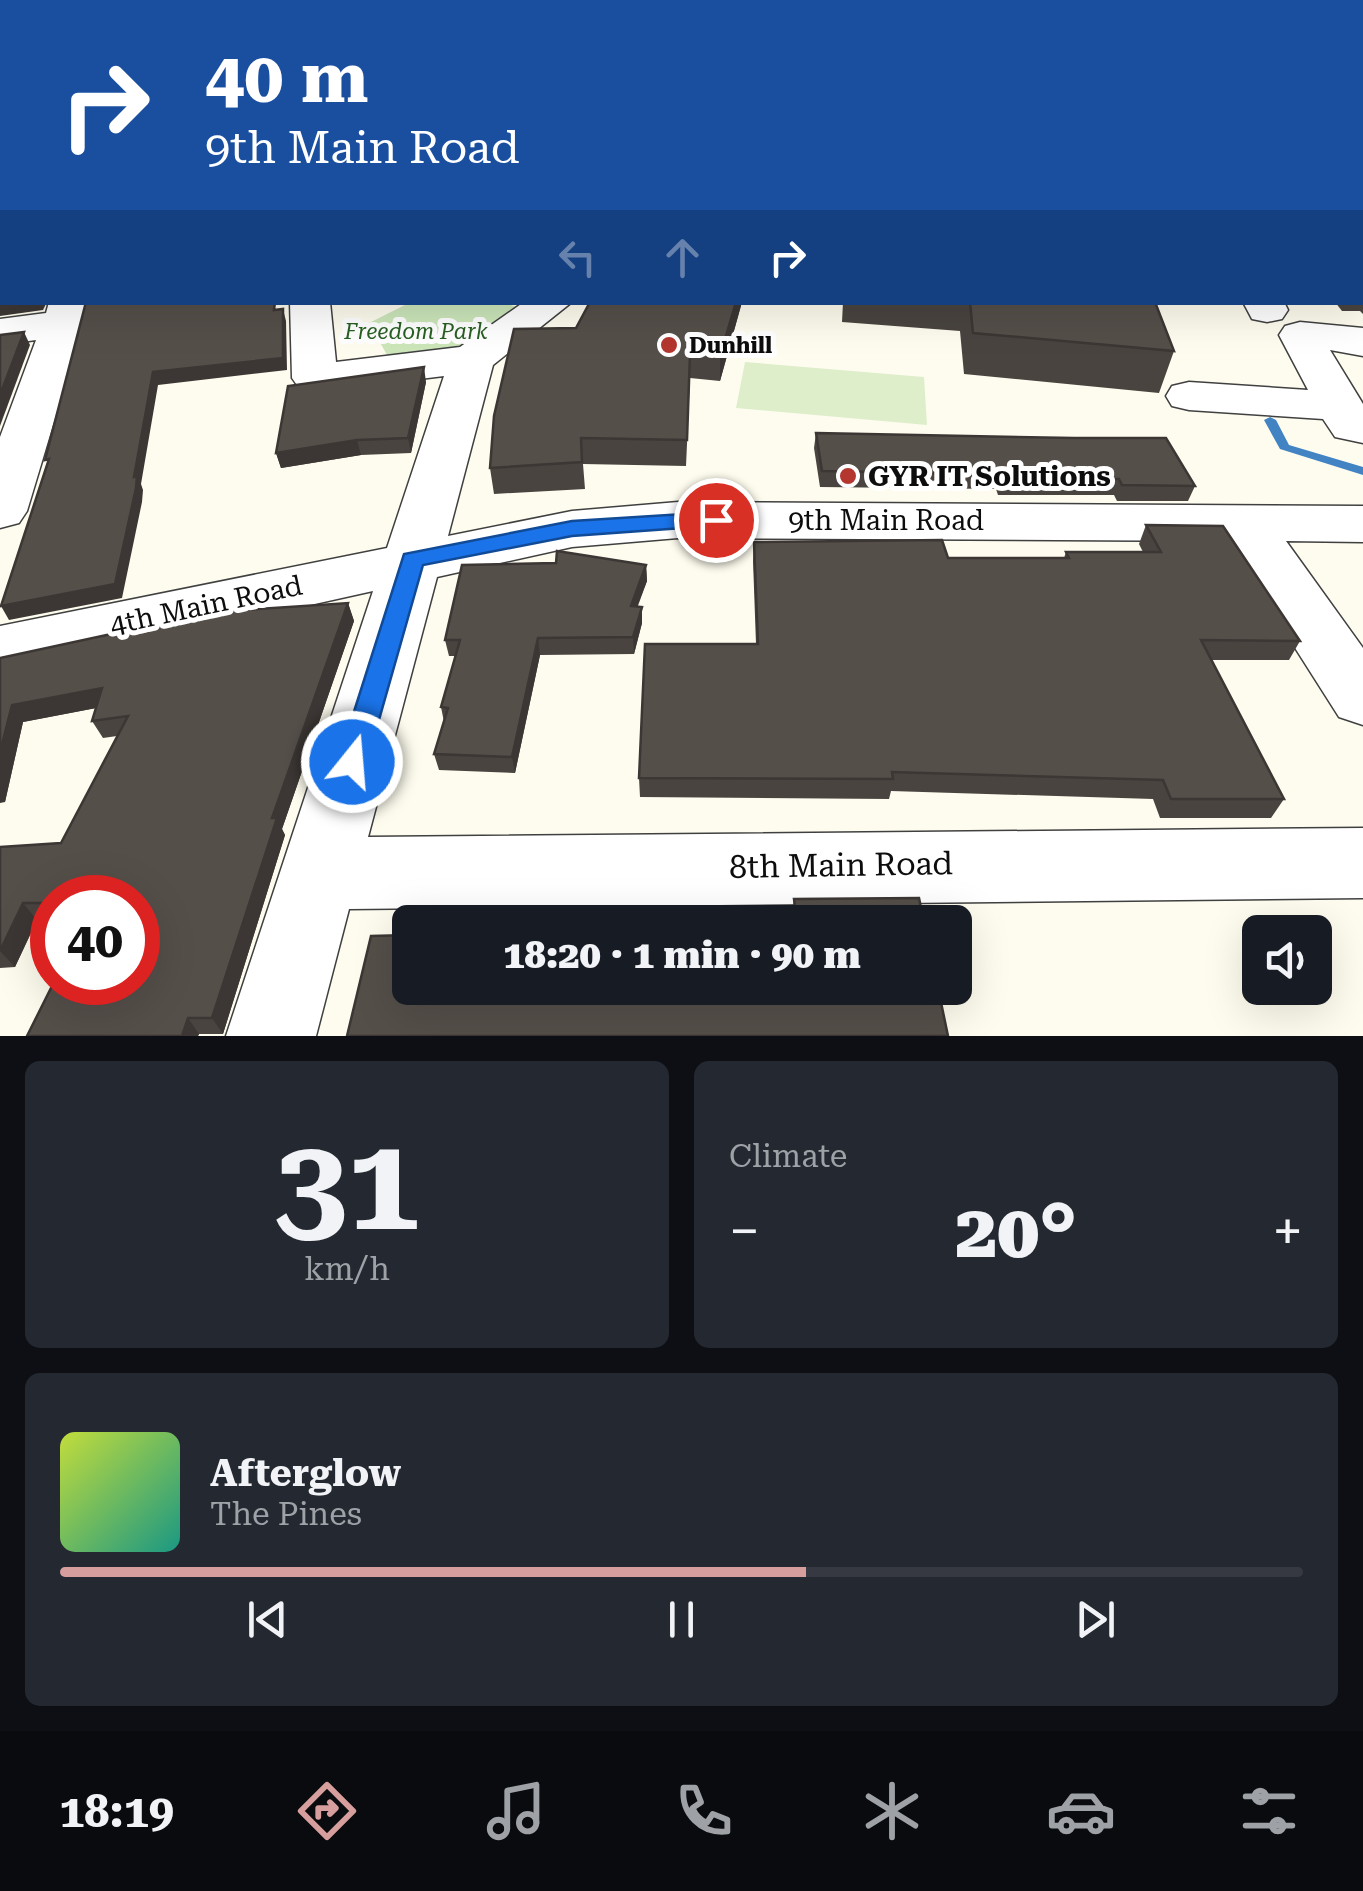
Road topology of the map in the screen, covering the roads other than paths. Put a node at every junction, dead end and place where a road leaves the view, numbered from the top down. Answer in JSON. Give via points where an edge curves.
{"nodes":[{"id":1,"x":310,"y":305,"type":"edge"},
{"id":2,"x":548,"y":305,"type":"edge"},
{"id":3,"x":66,"y":313,"type":"edge"},
{"id":4,"x":0,"y":332,"type":"edge"},
{"id":5,"x":1363,"y":343,"type":"edge"},
{"id":6,"x":472,"y":359,"type":"junction"},
{"id":7,"x":22,"y":380,"type":"edge"},
{"id":8,"x":1189,"y":396,"type":"dead end"},
{"id":9,"x":1351,"y":417,"type":"edge"},
{"id":10,"x":11,"y":448,"type":"edge"},
{"id":11,"x":0,"y":511,"type":"edge"},
{"id":12,"x":1243,"y":522,"type":"junction"},
{"id":13,"x":1363,"y":524,"type":"edge"},
{"id":14,"x":413,"y":559,"type":"junction"},
{"id":15,"x":0,"y":650,"type":"edge"},
{"id":16,"x":1363,"y":699,"type":"edge"},
{"id":17,"x":1363,"y":862,"type":"edge"},
{"id":18,"x":320,"y":873,"type":"junction"},
{"id":19,"x":271,"y":1036,"type":"edge"}],
"edges":[{"from":1,"to":6,"type":"street","via":[[315,378]]},
{"from":2,"to":6,"type":"street"},
{"from":3,"to":4,"type":"street"},
{"from":3,"to":7,"type":"street"},
{"from":5,"to":9,"type":"street","via":[[1300,335]]},
{"from":6,"to":14,"type":"street"},
{"from":7,"to":10,"type":"street"},
{"from":8,"to":9,"type":"street"},
{"from":10,"to":11,"type":"street"},
{"from":12,"to":13,"type":"street","name":"9th Main Road"},
{"from":12,"to":14,"type":"street","name":"9th Main Road","via":[[678,520],[572,528]]},
{"from":12,"to":16,"type":"street"},
{"from":14,"to":15,"type":"street","name":"4th Main Road"},
{"from":14,"to":18,"type":"street"},
{"from":17,"to":18,"type":"street","name":"8th Main Road"},
{"from":18,"to":19,"type":"street"}]}
